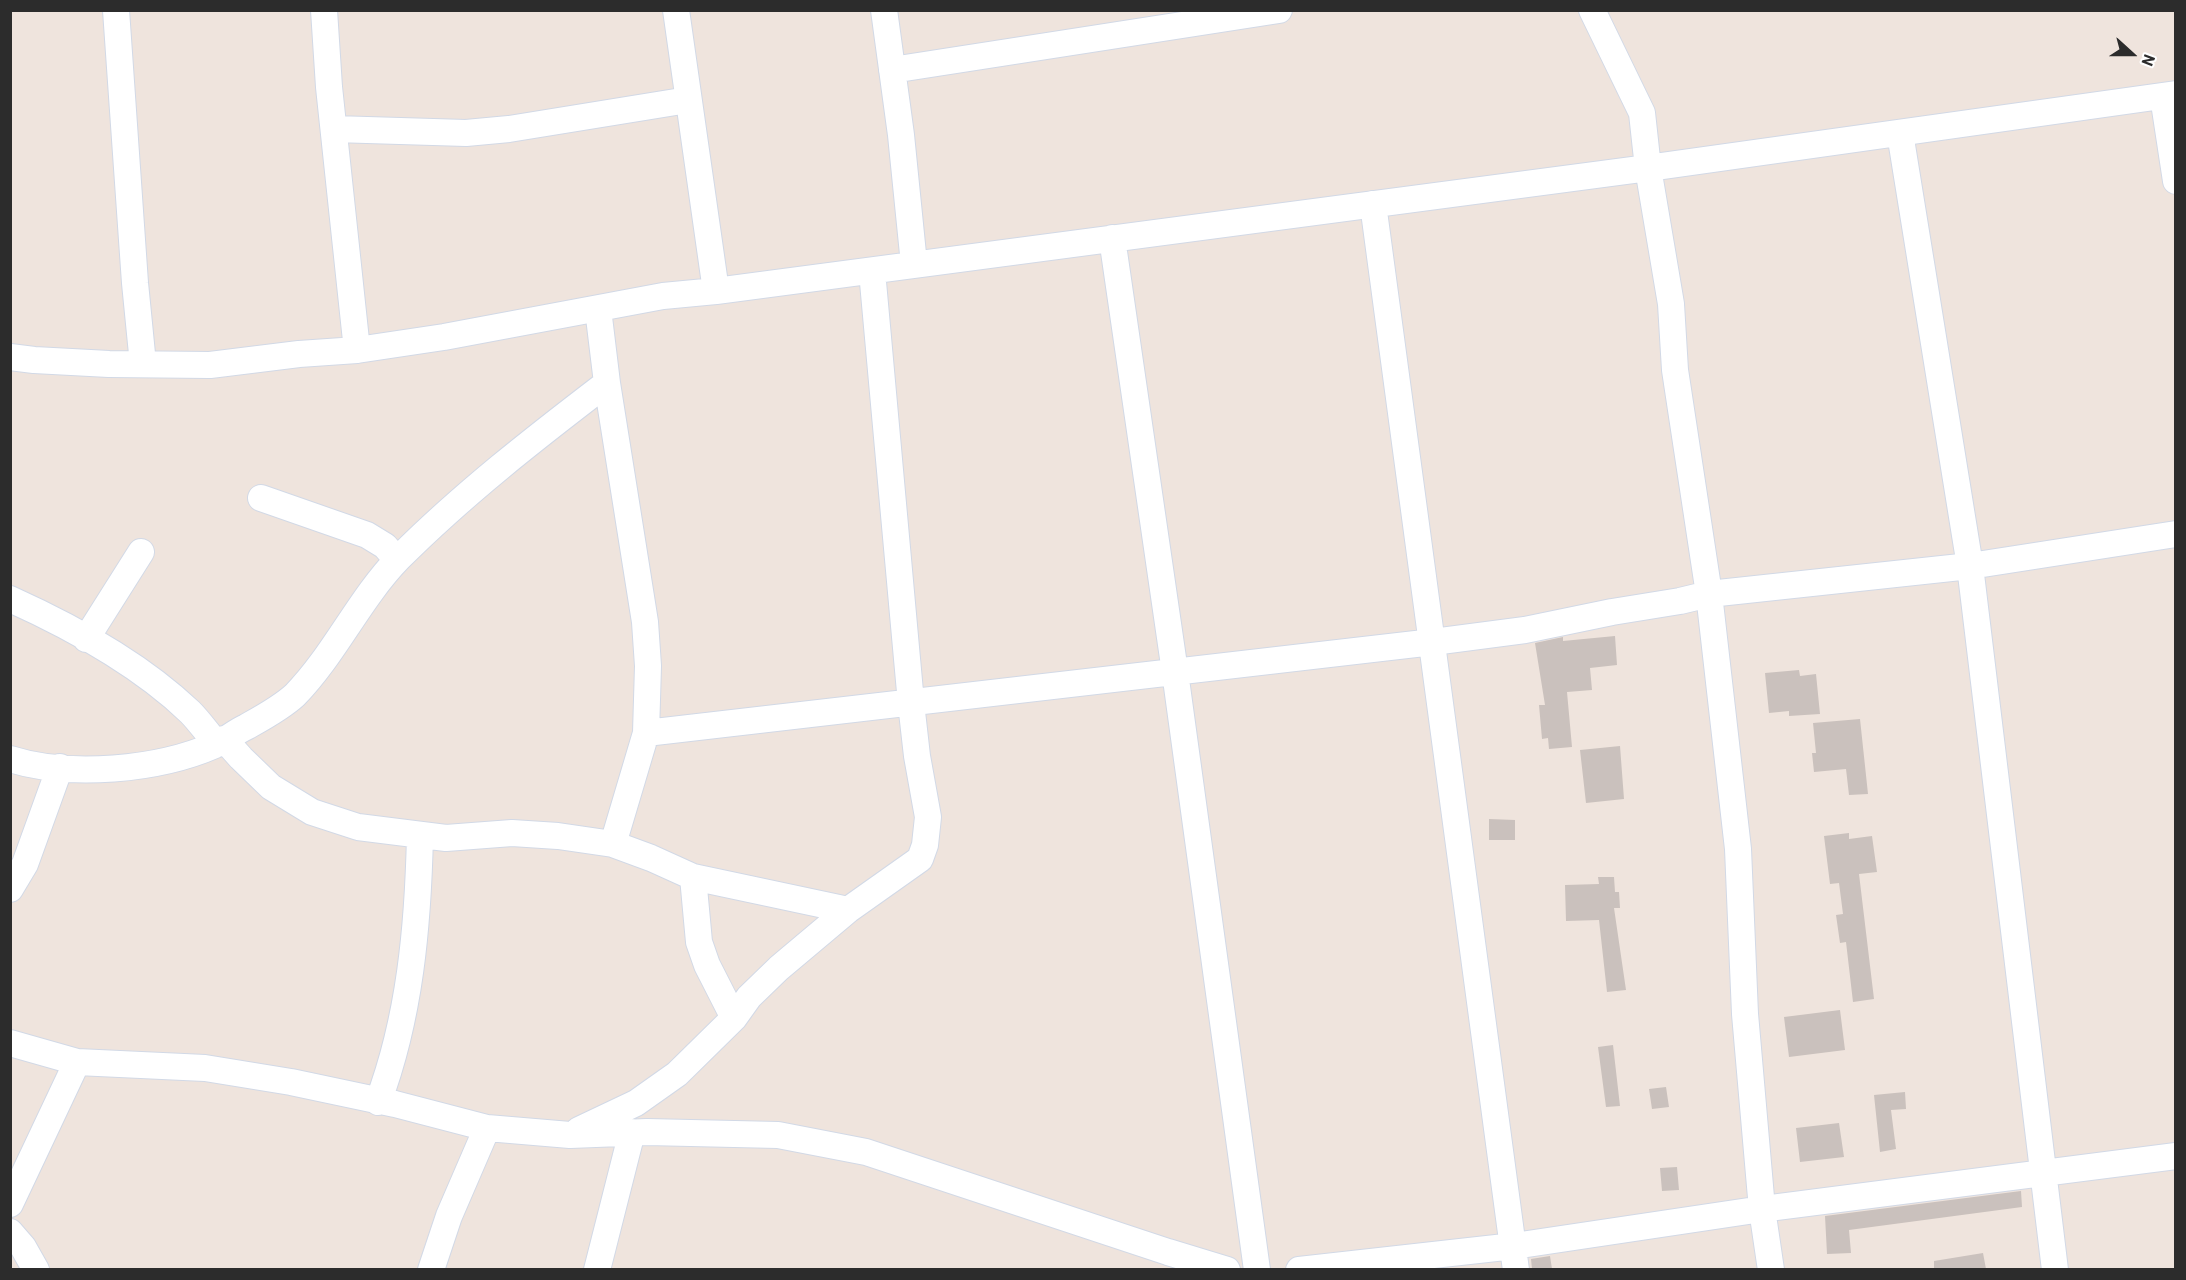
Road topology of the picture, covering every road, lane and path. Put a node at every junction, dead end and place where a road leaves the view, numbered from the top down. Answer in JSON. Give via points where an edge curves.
{"nodes":[{"id":1,"x":116,"y":10,"type":"edge"},
{"id":2,"x":324,"y":10,"type":"edge"},
{"id":3,"x":676,"y":10,"type":"edge"},
{"id":4,"x":884,"y":10,"type":"edge"},
{"id":5,"x":1279,"y":10,"type":"edge"},
{"id":6,"x":1592,"y":10,"type":"edge"},
{"id":7,"x":892,"y":70,"type":"junction"},
{"id":8,"x":2169,"y":95,"type":"edge"},
{"id":9,"x":688,"y":100,"type":"junction"},
{"id":10,"x":334,"y":129,"type":"junction"},
{"id":11,"x":1899,"y":133,"type":"junction"},
{"id":12,"x":1648,"y":168,"type":"junction"},
{"id":13,"x":2175,"y":181,"type":"edge"},
{"id":14,"x":1373,"y":204,"type":"junction"},
{"id":15,"x":1112,"y":238,"type":"junction"},
{"id":16,"x":914,"y":264,"type":"junction"},
{"id":17,"x":872,"y":271,"type":"junction"},
{"id":18,"x":716,"y":291,"type":"junction"},
{"id":19,"x":598,"y":309,"type":"junction"},
{"id":20,"x":357,"y":351,"type":"junction"},
{"id":21,"x":10,"y":357,"type":"edge"},
{"id":22,"x":143,"y":364,"type":"junction"},
{"id":23,"x":607,"y":383,"type":"junction"},
{"id":24,"x":261,"y":498,"type":"dead end"},
{"id":25,"x":2175,"y":534,"type":"edge"},
{"id":26,"x":141,"y":552,"type":"dead end"},
{"id":27,"x":397,"y":560,"type":"junction"},
{"id":28,"x":1970,"y":566,"type":"junction"},
{"id":29,"x":1709,"y":594,"type":"junction"},
{"id":30,"x":10,"y":599,"type":"edge"},
{"id":31,"x":86,"y":639,"type":"junction"},
{"id":32,"x":1433,"y":642,"type":"junction"},
{"id":33,"x":1175,"y":672,"type":"junction"},
{"id":34,"x":911,"y":703,"type":"junction"},
{"id":35,"x":646,"y":733,"type":"junction"},
{"id":36,"x":220,"y":741,"type":"junction"},
{"id":37,"x":10,"y":759,"type":"edge"},
{"id":38,"x":60,"y":767,"type":"junction"},
{"id":39,"x":420,"y":835,"type":"junction"},
{"id":40,"x":613,"y":844,"type":"junction"},
{"id":41,"x":693,"y":877,"type":"junction"},
{"id":42,"x":10,"y":889,"type":"edge"},
{"id":43,"x":848,"y":910,"type":"junction"},
{"id":44,"x":734,"y":1018,"type":"junction"},
{"id":45,"x":10,"y":1043,"type":"edge"},
{"id":46,"x":77,"y":1062,"type":"junction"},
{"id":47,"x":378,"y":1102,"type":"junction"},
{"id":48,"x":636,"y":1103,"type":"junction"},
{"id":49,"x":487,"y":1128,"type":"junction"},
{"id":50,"x":636,"y":1132,"type":"junction"},
{"id":51,"x":570,"y":1135,"type":"junction"},
{"id":52,"x":2175,"y":1156,"type":"edge"},
{"id":53,"x":2044,"y":1173,"type":"junction"},
{"id":54,"x":10,"y":1204,"type":"edge"},
{"id":55,"x":1762,"y":1209,"type":"junction"},
{"id":56,"x":10,"y":1232,"type":"edge"},
{"id":57,"x":1515,"y":1258,"type":"edge"},
{"id":58,"x":1176,"y":1261,"type":"edge"},
{"id":59,"x":36,"y":1269,"type":"edge"},
{"id":60,"x":431,"y":1269,"type":"edge"},
{"id":61,"x":597,"y":1269,"type":"edge"},
{"id":62,"x":1227,"y":1269,"type":"edge"},
{"id":63,"x":1257,"y":1269,"type":"edge"},
{"id":64,"x":1299,"y":1269,"type":"edge"},
{"id":65,"x":1771,"y":1269,"type":"edge"},
{"id":66,"x":2055,"y":1269,"type":"edge"}],
"edges":[{"from":1,"to":22,"type":"street"},
{"from":2,"to":10,"type":"street"},
{"from":3,"to":9,"type":"street"},
{"from":4,"to":7,"type":"street"},
{"from":5,"to":7,"type":"street"},
{"from":6,"to":12,"type":"street","via":[[1642,113]]},
{"from":7,"to":16,"type":"street"},
{"from":8,"to":11,"type":"street"},
{"from":8,"to":13,"type":"street"},
{"from":9,"to":10,"type":"street","via":[[466,133]]},
{"from":9,"to":18,"type":"street"},
{"from":10,"to":20,"type":"street"},
{"from":11,"to":12,"type":"street"},
{"from":11,"to":28,"type":"street"},
{"from":12,"to":14,"type":"street"},
{"from":12,"to":29,"type":"street","via":[[1671,304],[1675,370]]},
{"from":14,"to":15,"type":"street"},
{"from":14,"to":32,"type":"street"},
{"from":15,"to":16,"type":"street"},
{"from":15,"to":33,"type":"street"},
{"from":16,"to":17,"type":"street"},
{"from":17,"to":18,"type":"street"},
{"from":17,"to":34,"type":"street"},
{"from":18,"to":19,"type":"street","via":[[663,296]]},
{"from":19,"to":20,"type":"street"},
{"from":19,"to":23,"type":"street"},
{"from":20,"to":22,"type":"street","via":[[210,365]]},
{"from":21,"to":22,"type":"street"},
{"from":23,"to":27,"type":"street","via":[[496,470]]},
{"from":23,"to":35,"type":"street","via":[[645,622]]},
{"from":24,"to":27,"type":"street","via":[[367,535],[385,546]]},
{"from":25,"to":28,"type":"street"},
{"from":26,"to":31,"type":"street"},
{"from":27,"to":36,"type":"street","via":[[294,696]]},
{"from":28,"to":29,"type":"street"},
{"from":28,"to":53,"type":"street"},
{"from":29,"to":32,"type":"street","via":[[1525,630]]},
{"from":29,"to":55,"type":"street","via":[[1738,849],[1745,1014]]},
{"from":30,"to":31,"type":"street"},
{"from":31,"to":36,"type":"street","via":[[165,690]]},
{"from":32,"to":33,"type":"street"},
{"from":32,"to":57,"type":"street"},
{"from":33,"to":34,"type":"street"},
{"from":33,"to":63,"type":"street"},
{"from":34,"to":35,"type":"street"},
{"from":34,"to":43,"type":"street","via":[[928,817],[925,845],[920,859]]},
{"from":35,"to":40,"type":"street"},
{"from":36,"to":38,"type":"street","via":[[171,760],[118,769]]},
{"from":36,"to":39,"type":"street","via":[[271,787],[312,812],[358,827]]},
{"from":37,"to":38,"type":"street"},
{"from":38,"to":42,"type":"street","via":[[25,864]]},
{"from":39,"to":40,"type":"street","via":[[446,838],[512,833]]},
{"from":39,"to":47,"type":"street","via":[[414,957]]},
{"from":40,"to":41,"type":"street"},
{"from":41,"to":43,"type":"street"},
{"from":41,"to":44,"type":"street","via":[[699,942]]},
{"from":43,"to":44,"type":"street","via":[[757,990]]},
{"from":44,"to":48,"type":"street","via":[[677,1074]]},
{"from":45,"to":46,"type":"street"},
{"from":46,"to":47,"type":"street","via":[[205,1068]]},
{"from":46,"to":54,"type":"street"},
{"from":47,"to":49,"type":"street"},
{"from":48,"to":50,"type":"street"},
{"from":48,"to":51,"type":"street"},
{"from":49,"to":51,"type":"street"},
{"from":49,"to":60,"type":"street"},
{"from":50,"to":51,"type":"street"},
{"from":50,"to":58,"type":"street","via":[[778,1135],[866,1152]]},
{"from":50,"to":61,"type":"street"},
{"from":52,"to":53,"type":"street"},
{"from":53,"to":55,"type":"street"},
{"from":53,"to":66,"type":"street"},
{"from":55,"to":57,"type":"street"},
{"from":55,"to":65,"type":"street"},
{"from":56,"to":59,"type":"street"},
{"from":57,"to":64,"type":"street"},
{"from":58,"to":62,"type":"street"}]}
